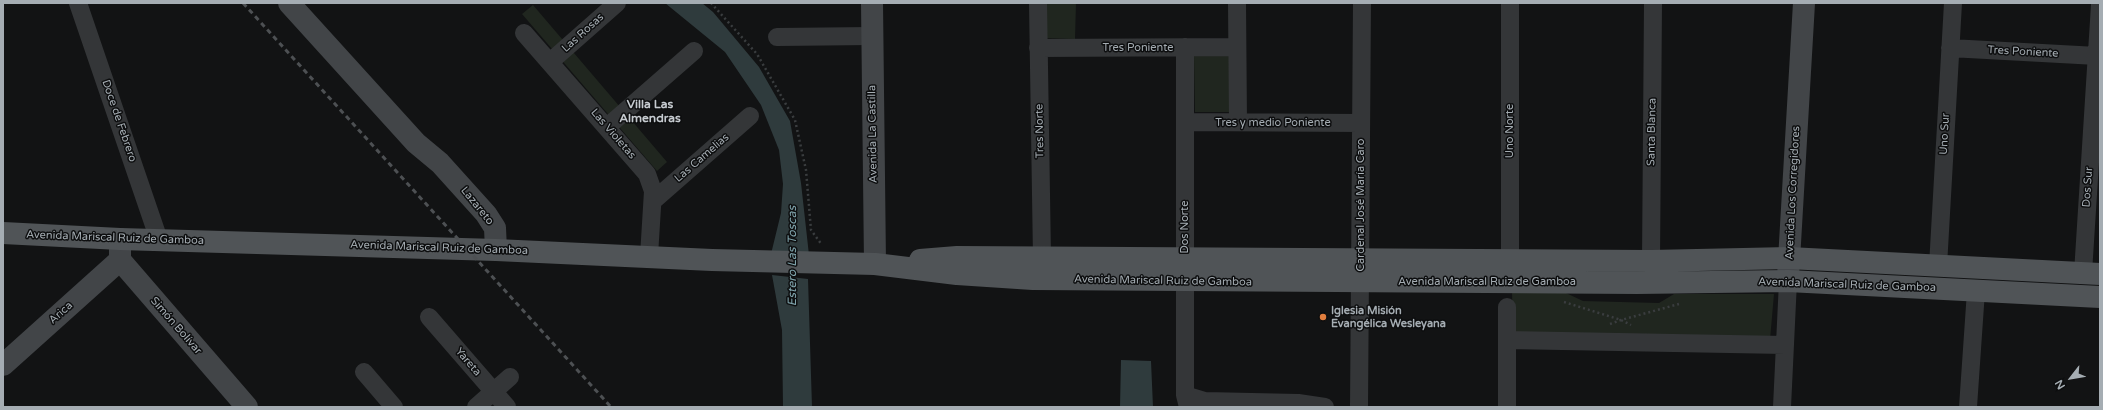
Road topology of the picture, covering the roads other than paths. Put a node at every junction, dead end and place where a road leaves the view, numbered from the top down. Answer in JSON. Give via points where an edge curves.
{"nodes":[{"id":1,"x":78,"y":3,"type":"edge"},
{"id":2,"x":289,"y":3,"type":"edge"},
{"id":3,"x":617,"y":3,"type":"edge"},
{"id":4,"x":872,"y":3,"type":"edge"},
{"id":5,"x":1038,"y":3,"type":"edge"},
{"id":6,"x":1237,"y":3,"type":"edge"},
{"id":7,"x":1362,"y":3,"type":"edge"},
{"id":8,"x":1510,"y":3,"type":"edge"},
{"id":9,"x":1653,"y":3,"type":"edge"},
{"id":10,"x":1804,"y":3,"type":"edge"},
{"id":11,"x":1953,"y":3,"type":"edge"},
{"id":12,"x":2100,"y":4,"type":"edge"},
{"id":13,"x":524,"y":33,"type":"dead end"},
{"id":14,"x":872,"y":36,"type":"junction"},
{"id":15,"x":777,"y":37,"type":"dead end"},
{"id":16,"x":1185,"y":47,"type":"junction"},
{"id":17,"x":1237,"y":47,"type":"junction"},
{"id":18,"x":1038,"y":48,"type":"junction"},
{"id":19,"x":1950,"y":48,"type":"junction"},
{"id":20,"x":694,"y":51,"type":"dead end"},
{"id":21,"x":2097,"y":56,"type":"junction"},
{"id":22,"x":550,"y":62,"type":"junction"},
{"id":23,"x":750,"y":116,"type":"dead end"},
{"id":24,"x":1185,"y":122,"type":"junction"},
{"id":25,"x":1238,"y":122,"type":"junction"},
{"id":26,"x":1362,"y":124,"type":"junction"},
{"id":27,"x":607,"y":127,"type":"junction"},
{"id":28,"x":653,"y":201,"type":"junction"},
{"id":29,"x":2093,"y":226,"type":"edge"},
{"id":30,"x":3,"y":233,"type":"edge"},
{"id":31,"x":120,"y":239,"type":"junction"},
{"id":32,"x":159,"y":240,"type":"junction"},
{"id":33,"x":496,"y":250,"type":"junction"},
{"id":34,"x":649,"y":256,"type":"junction"},
{"id":35,"x":1042,"y":258,"type":"junction"},
{"id":36,"x":1789,"y":258,"type":"junction"},
{"id":37,"x":1185,"y":259,"type":"junction"},
{"id":38,"x":120,"y":260,"type":"junction"},
{"id":39,"x":1361,"y":260,"type":"junction"},
{"id":40,"x":1510,"y":260,"type":"junction"},
{"id":41,"x":1651,"y":261,"type":"junction"},
{"id":42,"x":875,"y":264,"type":"junction"},
{"id":43,"x":1938,"y":266,"type":"junction"},
{"id":44,"x":2091,"y":273,"type":"edge"},
{"id":45,"x":1185,"y":281,"type":"junction"},
{"id":46,"x":1788,"y":281,"type":"junction"},
{"id":47,"x":1361,"y":282,"type":"junction"},
{"id":48,"x":1976,"y":291,"type":"junction"},
{"id":49,"x":2100,"y":297,"type":"edge"},
{"id":50,"x":1507,"y":307,"type":"dead end"},
{"id":51,"x":429,"y":317,"type":"dead end"},
{"id":52,"x":1507,"y":340,"type":"junction"},
{"id":53,"x":1785,"y":345,"type":"junction"},
{"id":54,"x":3,"y":365,"type":"edge"},
{"id":55,"x":364,"y":372,"type":"dead end"},
{"id":56,"x":510,"y":377,"type":"dead end"},
{"id":57,"x":494,"y":392,"type":"junction"},
{"id":58,"x":1186,"y":401,"type":"edge"},
{"id":59,"x":247,"y":407,"type":"edge"},
{"id":60,"x":394,"y":407,"type":"edge"},
{"id":61,"x":476,"y":407,"type":"edge"},
{"id":62,"x":507,"y":407,"type":"edge"},
{"id":63,"x":1325,"y":407,"type":"edge"},
{"id":64,"x":1359,"y":407,"type":"edge"},
{"id":65,"x":1507,"y":407,"type":"edge"},
{"id":66,"x":1782,"y":407,"type":"edge"},
{"id":67,"x":1968,"y":407,"type":"edge"}],
"edges":[{"from":1,"to":32,"type":"street","name":"Doce de Febrero"},
{"from":2,"to":33,"type":"street","name":"Lazareto","via":[[416,143],[435,171],[476,219]]},
{"from":3,"to":22,"type":"street","name":"Las Rosas"},
{"from":4,"to":14,"type":"street","name":"Avenida La Castilla"},
{"from":5,"to":18,"type":"street","name":"Tres Norte"},
{"from":6,"to":17,"type":"street"},
{"from":7,"to":26,"type":"street","name":"Cardenal José María Caro"},
{"from":8,"to":40,"type":"street","name":"Uno Norte"},
{"from":9,"to":41,"type":"street","name":"Santa Blanca"},
{"from":10,"to":36,"type":"street","name":"Avenida Los Corregidores"},
{"from":11,"to":19,"type":"street","name":"Uno Sur"},
{"from":12,"to":21,"type":"street","name":"Dos Sur"},
{"from":13,"to":22,"type":"street","name":"Las Violetas"},
{"from":14,"to":15,"type":"street"},
{"from":14,"to":42,"type":"street","name":"Avenida La Castilla"},
{"from":16,"to":17,"type":"street","name":"Tres Poniente"},
{"from":16,"to":18,"type":"street","name":"Tres Poniente"},
{"from":16,"to":24,"type":"street","name":"Dos Norte"},
{"from":17,"to":25,"type":"street"},
{"from":18,"to":35,"type":"street","name":"Tres Norte"},
{"from":19,"to":21,"type":"street","name":"Tres Poniente"},
{"from":19,"to":43,"type":"street","name":"Uno Sur"},
{"from":20,"to":27,"type":"street"},
{"from":21,"to":29,"type":"street","name":"Dos Sur"},
{"from":22,"to":27,"type":"street","name":"Las Violetas"},
{"from":23,"to":28,"type":"street","name":"Las Camelias"},
{"from":24,"to":25,"type":"street","name":"Tres y medio Poniente"},
{"from":24,"to":37,"type":"street","name":"Dos Norte"},
{"from":25,"to":26,"type":"street","name":"Tres y medio Poniente"},
{"from":26,"to":39,"type":"street","name":"Cardenal José María Caro"},
{"from":27,"to":28,"type":"street","name":"Las Violetas","via":[[648,174]]},
{"from":28,"to":34,"type":"street","name":"Las Violetas"},
{"from":29,"to":44,"type":"street","name":"Dos Sur"},
{"from":30,"to":31,"type":"main road","name":"Avenida Mariscal Ruiz de Gamboa"},
{"from":31,"to":32,"type":"main road","name":"Avenida Mariscal Ruiz de Gamboa"},
{"from":31,"to":38,"type":"street"},
{"from":32,"to":33,"type":"main road","name":"Avenida Mariscal Ruiz de Gamboa"},
{"from":33,"to":34,"type":"main road","name":"Avenida Mariscal Ruiz de Gamboa"},
{"from":34,"to":42,"type":"main road","name":"Avenida Mariscal Ruiz de Gamboa"},
{"from":35,"to":37,"type":"main road","name":"Avenida Mariscal Ruiz de Gamboa"},
{"from":35,"to":42,"type":"main road","name":"Avenida Mariscal Ruiz de Gamboa","via":[[957,257]]},
{"from":36,"to":41,"type":"main road","name":"Avenida Mariscal Ruiz de Gamboa"},
{"from":36,"to":43,"type":"main road","name":"Avenida Mariscal Ruiz de Gamboa"},
{"from":36,"to":46,"type":"street","name":"Avenida Los Corregidores"},
{"from":37,"to":39,"type":"main road","name":"Avenida Mariscal Ruiz de Gamboa"},
{"from":37,"to":45,"type":"street","name":"Dos Norte"},
{"from":38,"to":54,"type":"street","name":"Arica"},
{"from":38,"to":59,"type":"street","name":"Simón Bolívar"},
{"from":39,"to":40,"type":"main road","name":"Avenida Mariscal Ruiz de Gamboa"},
{"from":39,"to":47,"type":"street","name":"Cardenal José María Caro"},
{"from":40,"to":41,"type":"main road","name":"Avenida Mariscal Ruiz de Gamboa"},
{"from":42,"to":45,"type":"main road","name":"Avenida Mariscal Ruiz de Gamboa","via":[[1033,280]]},
{"from":43,"to":44,"type":"main road","name":"Avenida Mariscal Ruiz de Gamboa"},
{"from":45,"to":47,"type":"main road","name":"Avenida Mariscal Ruiz de Gamboa"},
{"from":45,"to":58,"type":"street","name":"Dos Norte"},
{"from":46,"to":47,"type":"main road","name":"Avenida Mariscal Ruiz de Gamboa","via":[[1637,284]]},
{"from":46,"to":48,"type":"main road","name":"Avenida Mariscal Ruiz de Gamboa"},
{"from":46,"to":53,"type":"street","name":"Avenida Los Corregidores"},
{"from":47,"to":64,"type":"street","name":"Cardenal José María Caro"},
{"from":48,"to":49,"type":"main road","name":"Avenida Mariscal Ruiz de Gamboa"},
{"from":48,"to":67,"type":"street"},
{"from":50,"to":52,"type":"street"},
{"from":51,"to":57,"type":"street","name":"Yareta"},
{"from":52,"to":53,"type":"street"},
{"from":52,"to":65,"type":"street"},
{"from":53,"to":66,"type":"street","name":"Avenida Los Corregidores"},
{"from":55,"to":60,"type":"street"},
{"from":56,"to":57,"type":"street"},
{"from":57,"to":61,"type":"street"},
{"from":57,"to":62,"type":"street","name":"Yareta"},
{"from":58,"to":63,"type":"street"}]}
